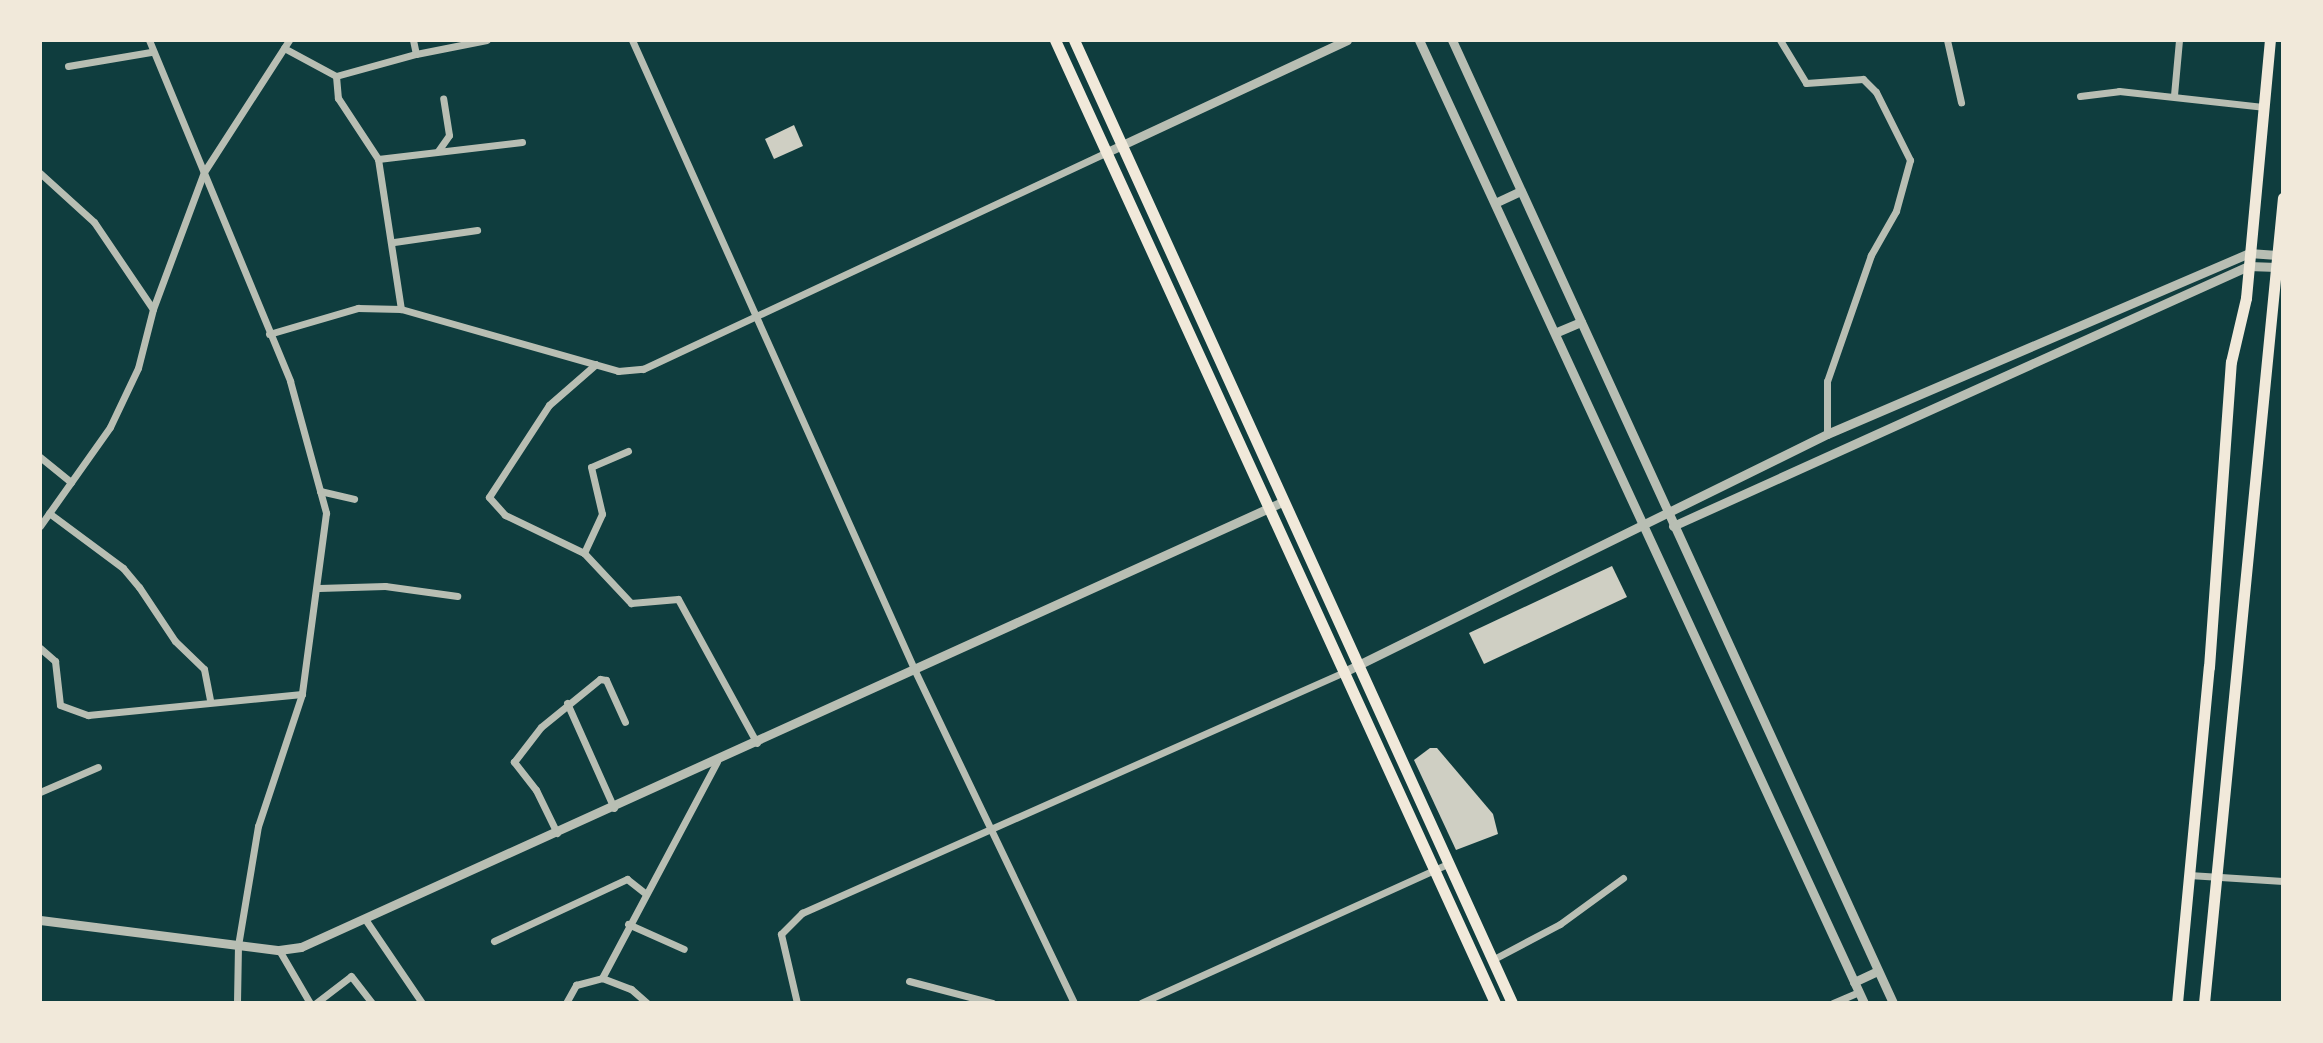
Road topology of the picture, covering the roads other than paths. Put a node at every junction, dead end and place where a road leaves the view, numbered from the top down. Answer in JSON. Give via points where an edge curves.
{"nodes":[{"id":1,"x":149,"y":40,"type":"edge"},
{"id":2,"x":289,"y":40,"type":"edge"},
{"id":3,"x":413,"y":40,"type":"edge"},
{"id":4,"x":487,"y":40,"type":"edge"},
{"id":5,"x":632,"y":40,"type":"edge"},
{"id":6,"x":1055,"y":40,"type":"edge"},
{"id":7,"x":1074,"y":40,"type":"edge"},
{"id":8,"x":1347,"y":40,"type":"edge"},
{"id":9,"x":1419,"y":40,"type":"edge"},
{"id":10,"x":1452,"y":40,"type":"edge"},
{"id":11,"x":1780,"y":40,"type":"edge"},
{"id":12,"x":1947,"y":40,"type":"edge"},
{"id":13,"x":2179,"y":40,"type":"edge"},
{"id":14,"x":2270,"y":40,"type":"edge"},
{"id":15,"x":284,"y":48,"type":"junction"},
{"id":16,"x":151,"y":52,"type":"junction"},
{"id":17,"x":416,"y":54,"type":"junction"},
{"id":18,"x":68,"y":66,"type":"dead end"},
{"id":19,"x":336,"y":76,"type":"junction"},
{"id":20,"x":2174,"y":95,"type":"junction"},
{"id":21,"x":2080,"y":96,"type":"dead end"},
{"id":22,"x":443,"y":98,"type":"dead end"},
{"id":23,"x":1961,"y":102,"type":"dead end"},
{"id":24,"x":2265,"y":107,"type":"junction"},
{"id":25,"x":522,"y":142,"type":"dead end"},
{"id":26,"x":1122,"y":145,"type":"junction"},
{"id":27,"x":438,"y":151,"type":"junction"},
{"id":28,"x":1105,"y":153,"type":"junction"},
{"id":29,"x":378,"y":159,"type":"junction"},
{"id":30,"x":204,"y":172,"type":"junction"},
{"id":31,"x":40,"y":173,"type":"edge"},
{"id":32,"x":1521,"y":191,"type":"junction"},
{"id":33,"x":2283,"y":198,"type":"edge"},
{"id":34,"x":1497,"y":202,"type":"junction"},
{"id":35,"x":477,"y":230,"type":"dead end"},
{"id":36,"x":394,"y":242,"type":"junction"},
{"id":37,"x":2248,"y":259,"type":"junction"},
{"id":38,"x":2279,"y":259,"type":"edge"},
{"id":39,"x":153,"y":309,"type":"junction"},
{"id":40,"x":401,"y":309,"type":"junction"},
{"id":41,"x":755,"y":318,"type":"junction"},
{"id":42,"x":1581,"y":322,"type":"junction"},
{"id":43,"x":1557,"y":332,"type":"junction"},
{"id":44,"x":269,"y":334,"type":"junction"},
{"id":45,"x":596,"y":364,"type":"junction"},
{"id":46,"x":1827,"y":434,"type":"junction"},
{"id":47,"x":628,"y":451,"type":"dead end"},
{"id":48,"x":40,"y":457,"type":"edge"},
{"id":49,"x":71,"y":482,"type":"junction"},
{"id":50,"x":320,"y":491,"type":"junction"},
{"id":51,"x":354,"y":499,"type":"dead end"},
{"id":52,"x":1284,"y":501,"type":"junction"},
{"id":53,"x":1268,"y":509,"type":"junction"},
{"id":54,"x":1665,"y":510,"type":"junction"},
{"id":55,"x":49,"y":513,"type":"junction"},
{"id":56,"x":1644,"y":523,"type":"junction"},
{"id":57,"x":40,"y":526,"type":"edge"},
{"id":58,"x":1673,"y":526,"type":"junction"},
{"id":59,"x":584,"y":553,"type":"junction"},
{"id":60,"x":319,"y":588,"type":"junction"},
{"id":61,"x":457,"y":596,"type":"dead end"},
{"id":62,"x":40,"y":648,"type":"edge"},
{"id":63,"x":1362,"y":664,"type":"junction"},
{"id":64,"x":915,"y":671,"type":"junction"},
{"id":65,"x":1344,"y":672,"type":"junction"},
{"id":66,"x":302,"y":694,"type":"junction"},
{"id":67,"x":210,"y":701,"type":"junction"},
{"id":68,"x":567,"y":703,"type":"junction"},
{"id":69,"x":625,"y":722,"type":"dead end"},
{"id":70,"x":757,"y":743,"type":"junction"},
{"id":71,"x":717,"y":762,"type":"junction"},
{"id":72,"x":98,"y":767,"type":"dead end"},
{"id":73,"x":40,"y":792,"type":"edge"},
{"id":74,"x":614,"y":808,"type":"junction"},
{"id":75,"x":990,"y":829,"type":"junction"},
{"id":76,"x":557,"y":833,"type":"junction"},
{"id":77,"x":1449,"y":862,"type":"junction"},
{"id":78,"x":1432,"y":870,"type":"junction"},
{"id":79,"x":2189,"y":875,"type":"junction"},
{"id":80,"x":2217,"y":876,"type":"junction"},
{"id":81,"x":1623,"y":878,"type":"dead end"},
{"id":82,"x":2283,"y":881,"type":"edge"},
{"id":83,"x":645,"y":893,"type":"junction"},
{"id":84,"x":365,"y":919,"type":"junction"},
{"id":85,"x":40,"y":920,"type":"edge"},
{"id":86,"x":628,"y":924,"type":"junction"},
{"id":87,"x":494,"y":941,"type":"dead end"},
{"id":88,"x":238,"y":945,"type":"junction"},
{"id":89,"x":684,"y":949,"type":"dead end"},
{"id":90,"x":279,"y":950,"type":"junction"},
{"id":91,"x":1492,"y":960,"type":"junction"},
{"id":92,"x":1878,"y":971,"type":"junction"},
{"id":93,"x":602,"y":978,"type":"junction"},
{"id":94,"x":909,"y":981,"type":"dead end"},
{"id":95,"x":1854,"y":982,"type":"junction"},
{"id":96,"x":1859,"y":992,"type":"junction"},
{"id":97,"x":237,"y":1003,"type":"edge"},
{"id":98,"x":313,"y":1003,"type":"edge"},
{"id":99,"x":372,"y":1003,"type":"edge"},
{"id":100,"x":422,"y":1003,"type":"edge"},
{"id":101,"x":566,"y":1003,"type":"edge"},
{"id":102,"x":647,"y":1003,"type":"edge"},
{"id":103,"x":797,"y":1003,"type":"edge"},
{"id":104,"x":992,"y":1003,"type":"edge"},
{"id":105,"x":1074,"y":1003,"type":"edge"},
{"id":106,"x":1141,"y":1003,"type":"edge"},
{"id":107,"x":1495,"y":1003,"type":"edge"},
{"id":108,"x":1512,"y":1003,"type":"edge"},
{"id":109,"x":1833,"y":1003,"type":"edge"},
{"id":110,"x":1864,"y":1003,"type":"edge"},
{"id":111,"x":1893,"y":1003,"type":"edge"},
{"id":112,"x":2177,"y":1003,"type":"edge"},
{"id":113,"x":2204,"y":1003,"type":"edge"}],
"edges":[{"from":1,"to":16,"type":"street"},
{"from":2,"to":15,"type":"street"},
{"from":3,"to":17,"type":"street"},
{"from":4,"to":17,"type":"street"},
{"from":5,"to":41,"type":"street"},
{"from":6,"to":28,"type":"main road"},
{"from":7,"to":26,"type":"main road"},
{"from":8,"to":26,"type":"street"},
{"from":9,"to":34,"type":"street"},
{"from":10,"to":32,"type":"street"},
{"from":11,"to":46,"type":"street","via":[[1806,83],[1863,79],[1876,92],[1910,160],[1896,211],[1871,255],[1827,381]]},
{"from":12,"to":23,"type":"street"},
{"from":13,"to":20,"type":"street"},
{"from":14,"to":24,"type":"main road"},
{"from":15,"to":19,"type":"street"},
{"from":15,"to":30,"type":"street"},
{"from":16,"to":18,"type":"street"},
{"from":16,"to":30,"type":"street"},
{"from":17,"to":19,"type":"street"},
{"from":19,"to":29,"type":"street","via":[[338,98]]},
{"from":20,"to":21,"type":"street","via":[[2119,91]]},
{"from":20,"to":24,"type":"street"},
{"from":22,"to":27,"type":"street","via":[[449,135]]},
{"from":24,"to":37,"type":"main road"},
{"from":25,"to":27,"type":"street"},
{"from":26,"to":28,"type":"street"},
{"from":26,"to":52,"type":"main road"},
{"from":27,"to":29,"type":"street"},
{"from":28,"to":41,"type":"street"},
{"from":28,"to":53,"type":"main road"},
{"from":29,"to":36,"type":"street"},
{"from":30,"to":39,"type":"street"},
{"from":30,"to":44,"type":"street"},
{"from":31,"to":39,"type":"street","via":[[94,222]]},
{"from":32,"to":34,"type":"street"},
{"from":32,"to":42,"type":"street"},
{"from":33,"to":38,"type":"main road"},
{"from":34,"to":43,"type":"street"},
{"from":35,"to":36,"type":"street"},
{"from":36,"to":40,"type":"street"},
{"from":37,"to":38,"type":"street"},
{"from":37,"to":46,"type":"street"},
{"from":37,"to":58,"type":"street"},
{"from":37,"to":79,"type":"main road","via":[[2231,362]]},
{"from":38,"to":80,"type":"main road"},
{"from":39,"to":49,"type":"street","via":[[138,368],[110,427]]},
{"from":40,"to":44,"type":"street","via":[[334,313]]},
{"from":40,"to":45,"type":"street"},
{"from":41,"to":45,"type":"street","via":[[643,369],[618,371]]},
{"from":41,"to":64,"type":"street"},
{"from":42,"to":43,"type":"street"},
{"from":42,"to":54,"type":"street"},
{"from":43,"to":56,"type":"street"},
{"from":44,"to":50,"type":"street","via":[[290,381]]},
{"from":45,"to":59,"type":"street","via":[[549,405],[489,497],[505,515]]},
{"from":46,"to":54,"type":"street"},
{"from":47,"to":59,"type":"street","via":[[591,467],[602,514]]},
{"from":48,"to":49,"type":"street"},
{"from":49,"to":55,"type":"street"},
{"from":50,"to":51,"type":"street"},
{"from":50,"to":60,"type":"street","via":[[326,513]]},
{"from":52,"to":53,"type":"street"},
{"from":52,"to":63,"type":"main road"},
{"from":53,"to":64,"type":"street"},
{"from":53,"to":65,"type":"main road"},
{"from":54,"to":56,"type":"street"},
{"from":54,"to":58,"type":"street"},
{"from":55,"to":57,"type":"street"},
{"from":55,"to":67,"type":"street","via":[[123,568],[175,641],[204,669]]},
{"from":56,"to":63,"type":"street"},
{"from":56,"to":95,"type":"street"},
{"from":58,"to":92,"type":"street"},
{"from":59,"to":70,"type":"street","via":[[631,603],[678,599]]},
{"from":60,"to":61,"type":"street","via":[[385,586]]},
{"from":60,"to":66,"type":"street"},
{"from":62,"to":67,"type":"street","via":[[55,661],[65,710],[88,715],[142,713]]},
{"from":63,"to":65,"type":"street"},
{"from":63,"to":77,"type":"main road"},
{"from":64,"to":70,"type":"street"},
{"from":64,"to":75,"type":"street"},
{"from":65,"to":75,"type":"street"},
{"from":65,"to":78,"type":"main road"},
{"from":66,"to":67,"type":"street"},
{"from":66,"to":88,"type":"street","via":[[258,826]]},
{"from":68,"to":69,"type":"street","via":[[605,679]]},
{"from":68,"to":74,"type":"street"},
{"from":68,"to":76,"type":"street","via":[[514,762],[536,790]]},
{"from":70,"to":71,"type":"street"},
{"from":71,"to":74,"type":"street"},
{"from":71,"to":83,"type":"street"},
{"from":72,"to":73,"type":"street"},
{"from":74,"to":76,"type":"street"},
{"from":75,"to":103,"type":"street","via":[[802,913],[783,930]]},
{"from":75,"to":105,"type":"street"},
{"from":76,"to":84,"type":"street"},
{"from":77,"to":78,"type":"street"},
{"from":77,"to":91,"type":"main road"},
{"from":78,"to":106,"type":"street"},
{"from":78,"to":107,"type":"main road"},
{"from":79,"to":80,"type":"street"},
{"from":79,"to":112,"type":"main road"},
{"from":80,"to":82,"type":"street"},
{"from":80,"to":113,"type":"main road"},
{"from":81,"to":91,"type":"street","via":[[1560,924]]},
{"from":83,"to":86,"type":"street"},
{"from":83,"to":87,"type":"street","via":[[627,879]]},
{"from":84,"to":90,"type":"street","via":[[301,947]]},
{"from":84,"to":100,"type":"street"},
{"from":85,"to":88,"type":"street"},
{"from":86,"to":89,"type":"street"},
{"from":86,"to":93,"type":"street"},
{"from":88,"to":90,"type":"street"},
{"from":88,"to":97,"type":"street"},
{"from":90,"to":98,"type":"street"},
{"from":91,"to":108,"type":"main road"},
{"from":92,"to":95,"type":"street"},
{"from":92,"to":111,"type":"street"},
{"from":93,"to":101,"type":"street","via":[[576,985]]},
{"from":93,"to":102,"type":"street","via":[[631,989]]},
{"from":94,"to":104,"type":"street"},
{"from":95,"to":96,"type":"street"},
{"from":96,"to":109,"type":"street"},
{"from":96,"to":110,"type":"street"},
{"from":98,"to":99,"type":"street","via":[[351,976]]}]}
